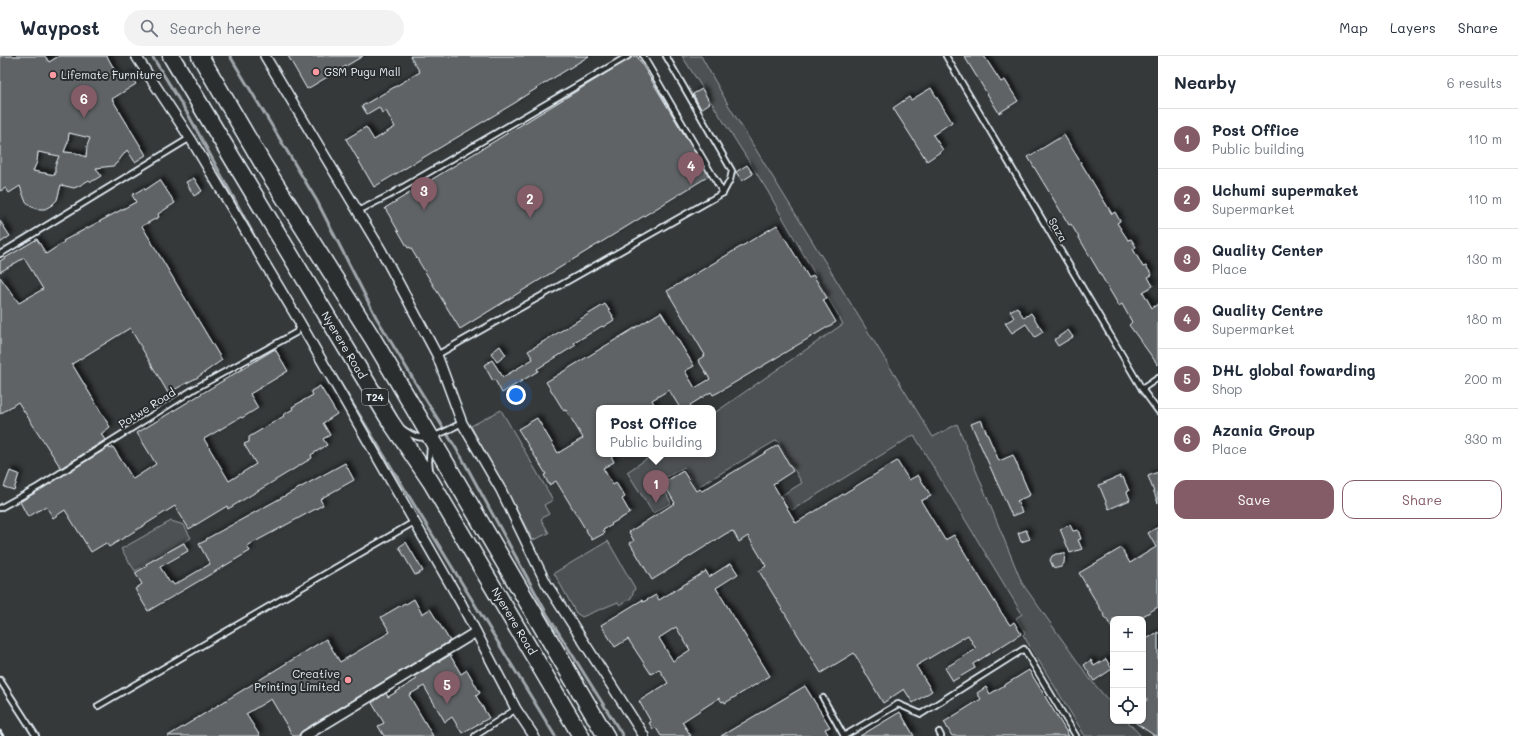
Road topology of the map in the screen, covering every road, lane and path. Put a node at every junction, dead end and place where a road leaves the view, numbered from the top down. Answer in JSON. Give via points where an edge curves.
{"nodes":[{"id":1,"x":136,"y":56,"type":"edge"},
{"id":2,"x":171,"y":56,"type":"edge"},
{"id":3,"x":200,"y":56,"type":"edge"},
{"id":4,"x":265,"y":56,"type":"edge"},
{"id":5,"x":628,"y":56,"type":"edge"},
{"id":6,"x":643,"y":56,"type":"edge"},
{"id":7,"x":666,"y":56,"type":"edge"},
{"id":8,"x":946,"y":56,"type":"edge"},
{"id":9,"x":190,"y":138,"type":"junction"},
{"id":10,"x":723,"y":193,"type":"junction"},
{"id":11,"x":358,"y":211,"type":"junction"},
{"id":12,"x":0,"y":254,"type":"edge"},
{"id":13,"x":299,"y":322,"type":"junction"},
{"id":14,"x":437,"y":355,"type":"junction"},
{"id":15,"x":1158,"y":378,"type":"edge"},
{"id":16,"x":1142,"y":389,"type":"junction"},
{"id":17,"x":1158,"y":411,"type":"edge"},
{"id":18,"x":390,"y":422,"type":"junction"},
{"id":19,"x":462,"y":424,"type":"junction"},
{"id":20,"x":432,"y":437,"type":"junction"},
{"id":21,"x":431,"y":482,"type":"junction"},
{"id":22,"x":0,"y":508,"type":"edge"},
{"id":23,"x":414,"y":522,"type":"junction"},
{"id":24,"x":476,"y":632,"type":"junction"},
{"id":25,"x":0,"y":680,"type":"edge"},
{"id":26,"x":823,"y":698,"type":"dead end"},
{"id":27,"x":98,"y":706,"type":"dead end"},
{"id":28,"x":516,"y":709,"type":"junction"},
{"id":29,"x":36,"y":736,"type":"edge"},
{"id":30,"x":305,"y":736,"type":"edge"},
{"id":31,"x":475,"y":736,"type":"edge"},
{"id":32,"x":534,"y":736,"type":"edge"},
{"id":33,"x":581,"y":736,"type":"edge"},
{"id":34,"x":606,"y":736,"type":"edge"},
{"id":35,"x":644,"y":736,"type":"edge"},
{"id":36,"x":844,"y":736,"type":"edge"},
{"id":37,"x":1076,"y":736,"type":"edge"}],
"edges":[{"from":1,"to":9,"type":"street"},
{"from":2,"to":18,"type":"highway","name":"Nyerere Road","number":"T24"},
{"from":3,"to":20,"type":"highway","name":"Nyerere Road","number":"T24"},
{"from":4,"to":11,"type":"street"},
{"from":5,"to":11,"type":"lane"},
{"from":6,"to":10,"type":"lane"},
{"from":7,"to":10,"type":"lane","via":[[732,171]]},
{"from":8,"to":16,"type":"lane","name":"Saza"},
{"from":9,"to":12,"type":"lane"},
{"from":9,"to":13,"type":"street"},
{"from":10,"to":14,"type":"lane"},
{"from":11,"to":14,"type":"street"},
{"from":13,"to":22,"type":"lane","name":"Potwe Road","via":[[297,332],[194,389]]},
{"from":13,"to":23,"type":"street"},
{"from":14,"to":19,"type":"street"},
{"from":15,"to":16,"type":"lane"},
{"from":16,"to":17,"type":"lane","name":"Saza"},
{"from":18,"to":20,"type":"lane","via":[[416,437]]},
{"from":18,"to":21,"type":"highway","name":"Nyerere Road","number":"T24"},
{"from":19,"to":20,"type":"lane"},
{"from":19,"to":35,"type":"street","via":[[501,490],[546,583]]},
{"from":20,"to":21,"type":"lane","via":[[429,462]]},
{"from":20,"to":34,"type":"highway","name":"Nyerere Road","number":"T24"},
{"from":21,"to":33,"type":"highway","name":"Nyerere Road","number":"T24"},
{"from":23,"to":24,"type":"street"},
{"from":23,"to":27,"type":"lane"},
{"from":24,"to":28,"type":"street"},
{"from":24,"to":30,"type":"street"},
{"from":25,"to":29,"type":"lane"},
{"from":26,"to":36,"type":"lane"},
{"from":28,"to":31,"type":"lane"},
{"from":28,"to":32,"type":"street"},
{"from":36,"to":37,"type":"lane","via":[[898,704],[921,714],[1024,650]]}]}
